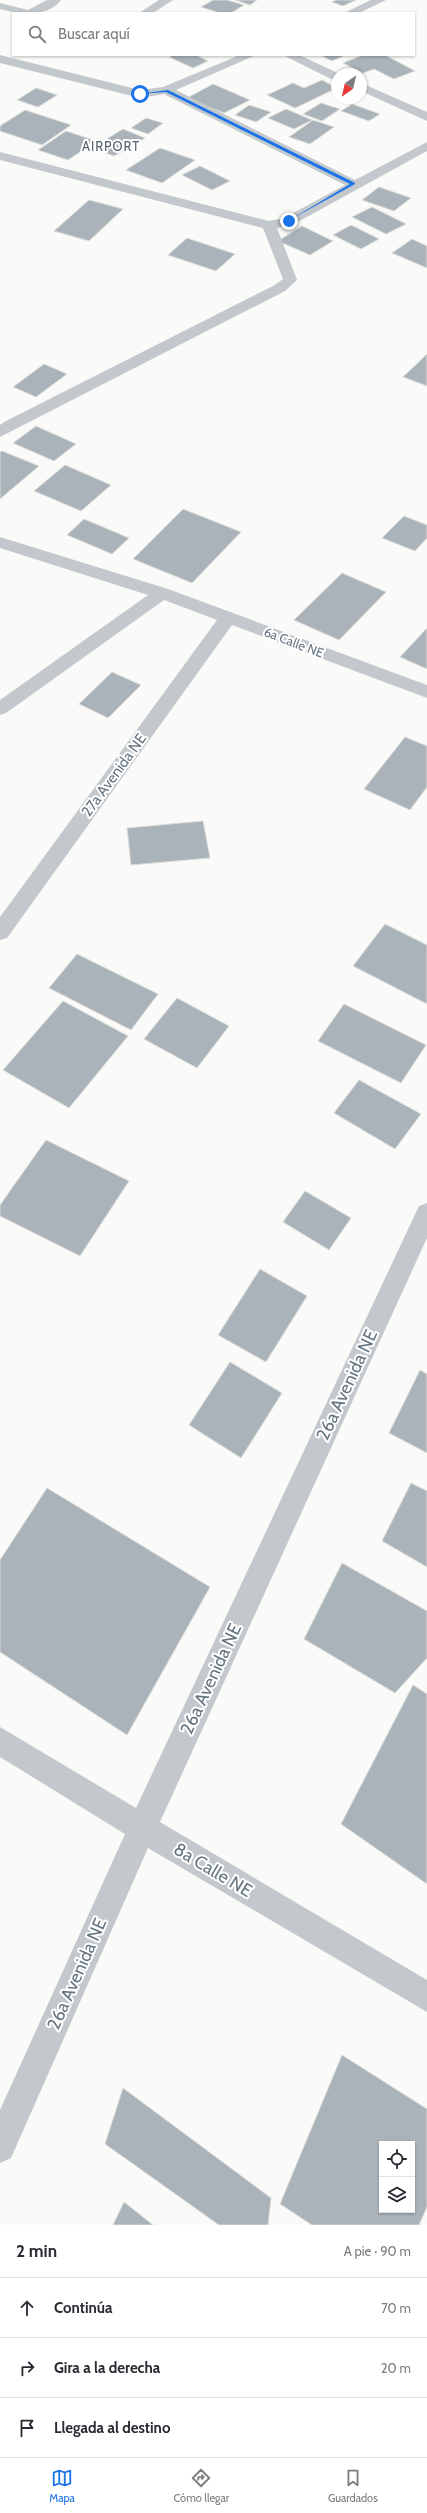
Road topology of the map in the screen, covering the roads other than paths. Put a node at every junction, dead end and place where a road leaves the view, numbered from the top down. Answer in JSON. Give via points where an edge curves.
{"nodes":[{"id":1,"x":56,"y":0,"type":"edge"},
{"id":2,"x":167,"y":0,"type":"edge"},
{"id":3,"x":380,"y":0,"type":"edge"},
{"id":4,"x":0,"y":6,"type":"edge"},
{"id":5,"x":21,"y":12,"type":"edge"},
{"id":6,"x":33,"y":12,"type":"edge"},
{"id":7,"x":147,"y":12,"type":"edge"},
{"id":8,"x":352,"y":12,"type":"edge"},
{"id":9,"x":248,"y":56,"type":"edge"},
{"id":10,"x":291,"y":56,"type":"edge"},
{"id":11,"x":0,"y":60,"type":"edge"},
{"id":12,"x":331,"y":73,"type":"edge"},
{"id":13,"x":166,"y":90,"type":"junction"},
{"id":14,"x":367,"y":90,"type":"edge"},
{"id":15,"x":427,"y":117,"type":"edge"},
{"id":16,"x":427,"y":146,"type":"edge"},
{"id":17,"x":0,"y":156,"type":"edge"},
{"id":18,"x":353,"y":184,"type":"junction"},
{"id":19,"x":269,"y":225,"type":"junction"},
{"id":20,"x":0,"y":432,"type":"edge"},
{"id":21,"x":0,"y":542,"type":"edge"},
{"id":22,"x":162,"y":593,"type":"junction"},
{"id":23,"x":228,"y":618,"type":"junction"},
{"id":24,"x":427,"y":692,"type":"edge"},
{"id":25,"x":0,"y":709,"type":"edge"},
{"id":26,"x":0,"y":932,"type":"edge"},
{"id":27,"x":427,"y":1213,"type":"edge"},
{"id":28,"x":0,"y":1741,"type":"edge"},
{"id":29,"x":142,"y":1828,"type":"junction"},
{"id":30,"x":427,"y":1997,"type":"edge"},
{"id":31,"x":0,"y":2147,"type":"edge"}],
"edges":[{"from":1,"to":6,"type":"street"},
{"from":2,"to":7,"type":"street"},
{"from":3,"to":8,"type":"street"},
{"from":4,"to":5,"type":"street"},
{"from":9,"to":13,"type":"street"},
{"from":10,"to":12,"type":"street"},
{"from":11,"to":13,"type":"street","via":[[140,94]]},
{"from":13,"to":18,"type":"street"},
{"from":14,"to":15,"type":"street"},
{"from":16,"to":18,"type":"street"},
{"from":17,"to":19,"type":"street"},
{"from":18,"to":19,"type":"street","via":[[289,221]]},
{"from":19,"to":20,"type":"street","via":[[290,280],[280,288],[11,424]]},
{"from":21,"to":22,"type":"street","name":"6a Calle NE"},
{"from":22,"to":23,"type":"street","name":"6a Calle NE"},
{"from":22,"to":25,"type":"street"},
{"from":23,"to":24,"type":"street","name":"6a Calle NE"},
{"from":23,"to":26,"type":"street","name":"27a Avenida NE"},
{"from":27,"to":29,"type":"street","name":"26a Avenida NE"},
{"from":28,"to":29,"type":"street","name":"8a Calle NE"},
{"from":29,"to":30,"type":"street","name":"8a Calle NE"},
{"from":29,"to":31,"type":"street","name":"26a Avenida NE"}]}
